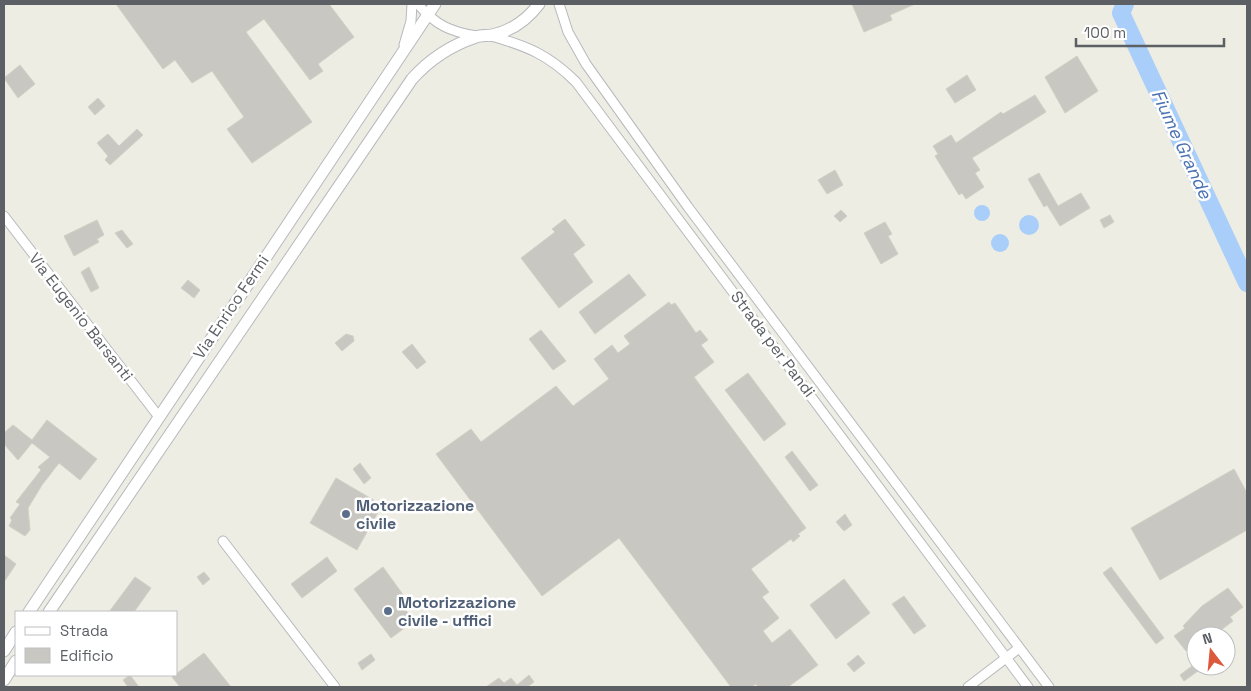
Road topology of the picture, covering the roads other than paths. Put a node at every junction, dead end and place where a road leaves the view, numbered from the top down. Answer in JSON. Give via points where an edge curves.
{"nodes":[{"id":1,"x":412,"y":4,"type":"edge"},
{"id":2,"x":418,"y":4,"type":"edge"},
{"id":3,"x":436,"y":4,"type":"edge"},
{"id":4,"x":539,"y":4,"type":"edge"},
{"id":5,"x":559,"y":4,"type":"edge"},
{"id":6,"x":428,"y":16,"type":"junction"},
{"id":7,"x":477,"y":36,"type":"junction"},
{"id":8,"x":491,"y":36,"type":"junction"},
{"id":9,"x":399,"y":57,"type":"junction"},
{"id":10,"x":4,"y":216,"type":"edge"},
{"id":11,"x":159,"y":417,"type":"junction"},
{"id":12,"x":223,"y":541,"type":"dead end"},
{"id":13,"x":30,"y":611,"type":"edge"},
{"id":14,"x":50,"y":611,"type":"edge"},
{"id":15,"x":15,"y":634,"type":"edge"},
{"id":16,"x":1019,"y":648,"type":"junction"},
{"id":17,"x":4,"y":651,"type":"edge"},
{"id":18,"x":1006,"y":658,"type":"junction"},
{"id":19,"x":15,"y":663,"type":"edge"},
{"id":20,"x":4,"y":680,"type":"edge"},
{"id":21,"x":335,"y":687,"type":"edge"},
{"id":22,"x":968,"y":687,"type":"edge"},
{"id":23,"x":1028,"y":687,"type":"edge"},
{"id":24,"x":1049,"y":687,"type":"edge"}],
"edges":[{"from":1,"to":9,"type":"street","via":[[408,35]]},
{"from":2,"to":6,"type":"street"},
{"from":3,"to":6,"type":"street","name":"Via Enrico Fermi"},
{"from":4,"to":8,"type":"street","via":[[524,21]]},
{"from":5,"to":16,"type":"street","name":"Strada per Pandi","via":[[568,32],[586,64],[688,207]]},
{"from":6,"to":7,"type":"street","via":[[455,33]]},
{"from":6,"to":9,"type":"street","name":"Via Enrico Fermi"},
{"from":7,"to":8,"type":"street"},
{"from":7,"to":14,"type":"street","name":"Via Enrico Fermi","via":[[429,61],[404,90]]},
{"from":8,"to":18,"type":"street","name":"Strada per Pandi","via":[[538,52],[576,82]]},
{"from":9,"to":11,"type":"street","name":"Via Enrico Fermi"},
{"from":10,"to":11,"type":"street","name":"Via Eugenio Barsanti"},
{"from":11,"to":13,"type":"street","name":"Via Enrico Fermi"},
{"from":12,"to":21,"type":"street"},
{"from":15,"to":17,"type":"street"},
{"from":16,"to":18,"type":"street"},
{"from":16,"to":24,"type":"street","name":"Strada per Pandi"},
{"from":18,"to":22,"type":"street"},
{"from":18,"to":23,"type":"street","name":"Strada per Pandi"},
{"from":19,"to":20,"type":"street"}]}
